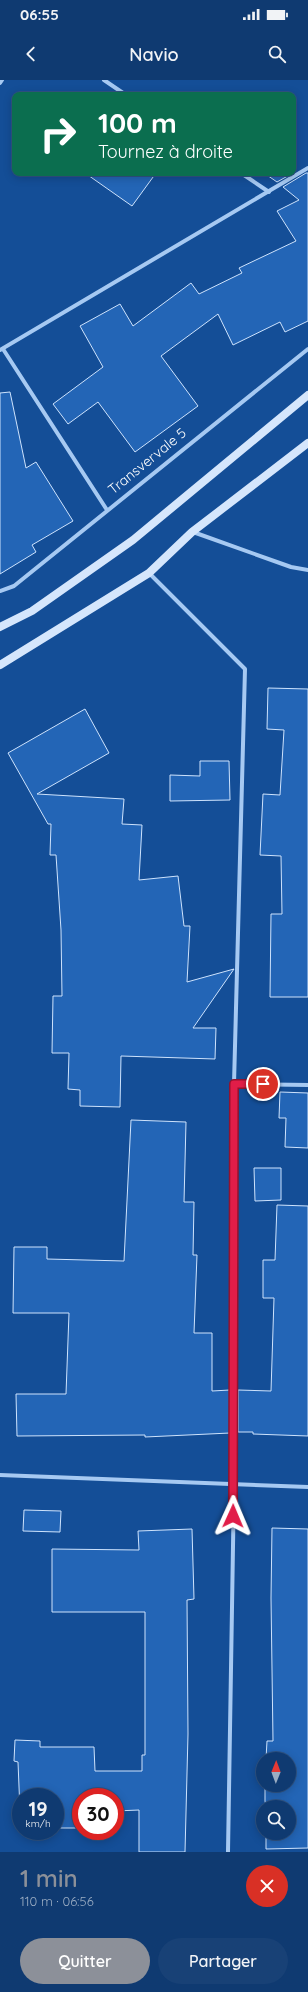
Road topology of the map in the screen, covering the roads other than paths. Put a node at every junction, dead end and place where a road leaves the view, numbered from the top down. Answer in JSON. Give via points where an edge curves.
{"nodes":[{"id":1,"x":2,"y":80,"type":"edge"},
{"id":2,"x":104,"y":80,"type":"edge"},
{"id":3,"x":0,"y":83,"type":"edge"},
{"id":4,"x":122,"y":92,"type":"edge"},
{"id":5,"x":308,"y":168,"type":"edge"},
{"id":6,"x":296,"y":175,"type":"edge"},
{"id":7,"x":245,"y":176,"type":"edge"},
{"id":8,"x":295,"y":176,"type":"edge"},
{"id":9,"x":269,"y":192,"type":"junction"},
{"id":10,"x":308,"y":349,"type":"edge"},
{"id":11,"x":1,"y":350,"type":"edge"},
{"id":12,"x":308,"y":395,"type":"edge"},
{"id":13,"x":308,"y":443,"type":"edge"},
{"id":14,"x":107,"y":510,"type":"junction"},
{"id":15,"x":192,"y":532,"type":"junction"},
{"id":16,"x":308,"y":570,"type":"edge"},
{"id":17,"x":150,"y":573,"type":"junction"},
{"id":18,"x":0,"y":591,"type":"edge"},
{"id":19,"x":0,"y":627,"type":"edge"},
{"id":20,"x":0,"y":665,"type":"edge"},
{"id":21,"x":234,"y":1084,"type":"junction"},
{"id":22,"x":308,"y":1085,"type":"edge"},
{"id":23,"x":0,"y":1475,"type":"edge"},
{"id":24,"x":234,"y":1484,"type":"junction"},
{"id":25,"x":308,"y":1487,"type":"edge"},
{"id":26,"x":228,"y":1852,"type":"edge"}],
"edges":[{"from":1,"to":3,"type":"street"},
{"from":2,"to":4,"type":"street"},
{"from":5,"to":6,"type":"street"},
{"from":7,"to":9,"type":"street"},
{"from":8,"to":9,"type":"street"},
{"from":9,"to":11,"type":"street"},
{"from":10,"to":14,"type":"street","name":"Transvervale 5"},
{"from":11,"to":14,"type":"street"},
{"from":12,"to":19,"type":"main road","via":[[133,540],[32,611]]},
{"from":13,"to":15,"type":"main road"},
{"from":14,"to":18,"type":"street","name":"Transvervale 5","via":[[14,586]]},
{"from":15,"to":16,"type":"street","via":[[291,567]]},
{"from":15,"to":17,"type":"main road"},
{"from":17,"to":20,"type":"main road"},
{"from":17,"to":21,"type":"street","via":[[245,669]]},
{"from":21,"to":22,"type":"street"},
{"from":21,"to":24,"type":"street"},
{"from":23,"to":24,"type":"street"},
{"from":24,"to":25,"type":"street"},
{"from":24,"to":26,"type":"street"}]}
